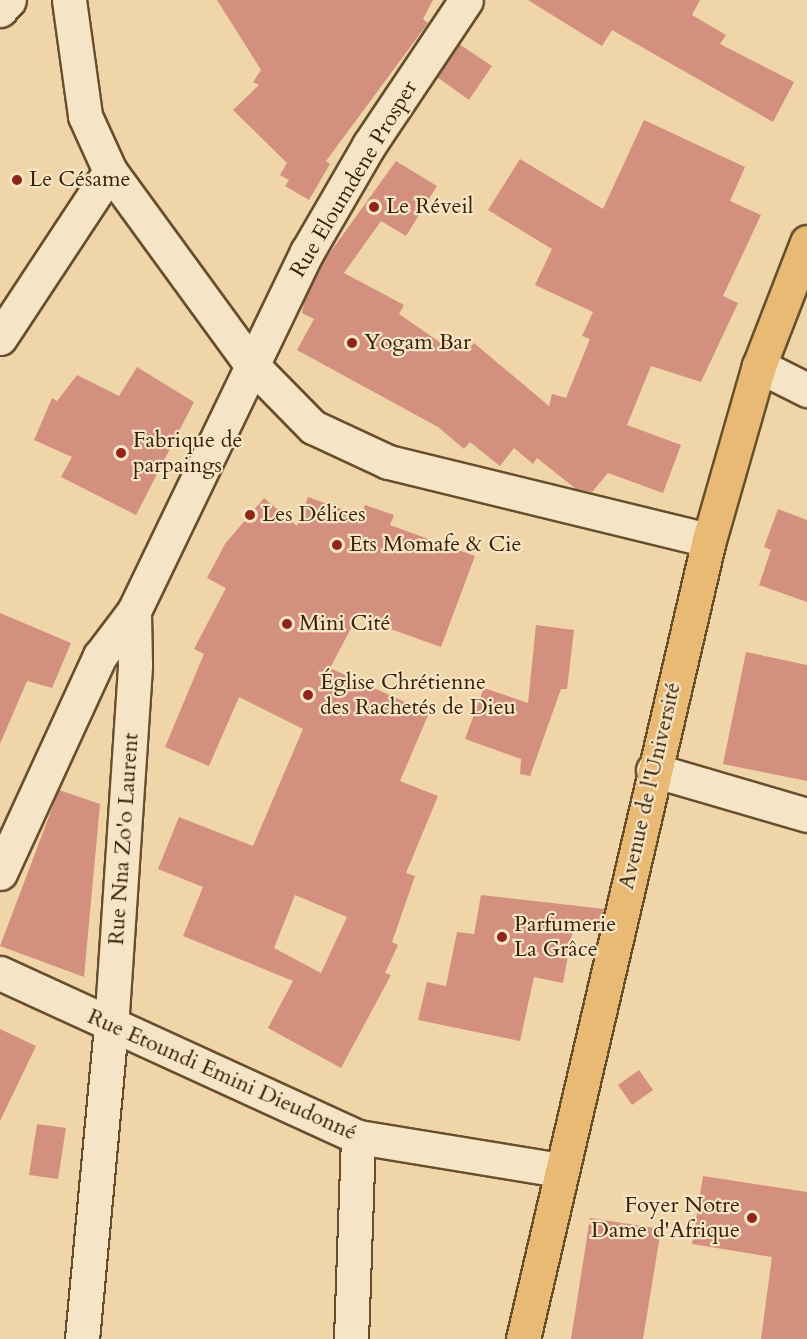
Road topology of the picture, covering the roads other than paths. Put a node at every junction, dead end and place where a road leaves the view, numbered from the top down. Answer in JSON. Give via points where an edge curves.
{"nodes":[{"id":1,"x":9,"y":0,"type":"edge"},
{"id":2,"x":69,"y":0,"type":"edge"},
{"id":3,"x":466,"y":0,"type":"edge"},
{"id":4,"x":0,"y":10,"type":"edge"},
{"id":5,"x":110,"y":171,"type":"junction"},
{"id":6,"x":807,"y":242,"type":"edge"},
{"id":7,"x":0,"y":338,"type":"edge"},
{"id":8,"x":250,"y":363,"type":"junction"},
{"id":9,"x":759,"y":366,"type":"junction"},
{"id":10,"x":807,"y":390,"type":"edge"},
{"id":11,"x":709,"y":540,"type":"junction"},
{"id":12,"x":134,"y":611,"type":"junction"},
{"id":13,"x":653,"y":770,"type":"junction"},
{"id":14,"x":807,"y":815,"type":"edge"},
{"id":15,"x":0,"y":873,"type":"edge"},
{"id":16,"x":0,"y":973,"type":"edge"},
{"id":17,"x":111,"y":1028,"type":"junction"},
{"id":18,"x":358,"y":1137,"type":"junction"},
{"id":19,"x":559,"y":1170,"type":"junction"},
{"id":20,"x":82,"y":1339,"type":"edge"},
{"id":21,"x":351,"y":1339,"type":"edge"},
{"id":22,"x":523,"y":1339,"type":"edge"}],
"edges":[{"from":1,"to":4,"type":"street"},
{"from":2,"to":5,"type":"street","via":[[85,116]]},
{"from":3,"to":8,"type":"street","name":"Rue Eloumdene Prosper","via":[[369,145]]},
{"from":5,"to":7,"type":"street"},
{"from":5,"to":8,"type":"street"},
{"from":6,"to":9,"type":"main road","name":"Avenue de l'Université"},
{"from":8,"to":11,"type":"street","via":[[313,427],[388,462]]},
{"from":8,"to":12,"type":"street","name":"Rue Nna Zo'o Laurent"},
{"from":9,"to":10,"type":"street"},
{"from":9,"to":11,"type":"main road","name":"Avenue de l'Université"},
{"from":11,"to":13,"type":"main road","name":"Avenue de l'Université"},
{"from":12,"to":15,"type":"street","via":[[100,656]]},
{"from":12,"to":17,"type":"street","name":"Rue Nna Zo'o Laurent","via":[[135,665]]},
{"from":13,"to":14,"type":"street"},
{"from":13,"to":19,"type":"main road","name":"Avenue de l'Université"},
{"from":16,"to":17,"type":"street","name":"Rue Etoundi Emini Dieudonné"},
{"from":17,"to":18,"type":"street","name":"Rue Etoundi Emini Dieudonné"},
{"from":17,"to":20,"type":"street","name":"Rue Nna Zo'o Laurent"},
{"from":18,"to":19,"type":"street","name":"Rue Etoundi Emini Dieudonné"},
{"from":18,"to":21,"type":"street"},
{"from":19,"to":22,"type":"main road","name":"Avenue de l'Université"}]}
